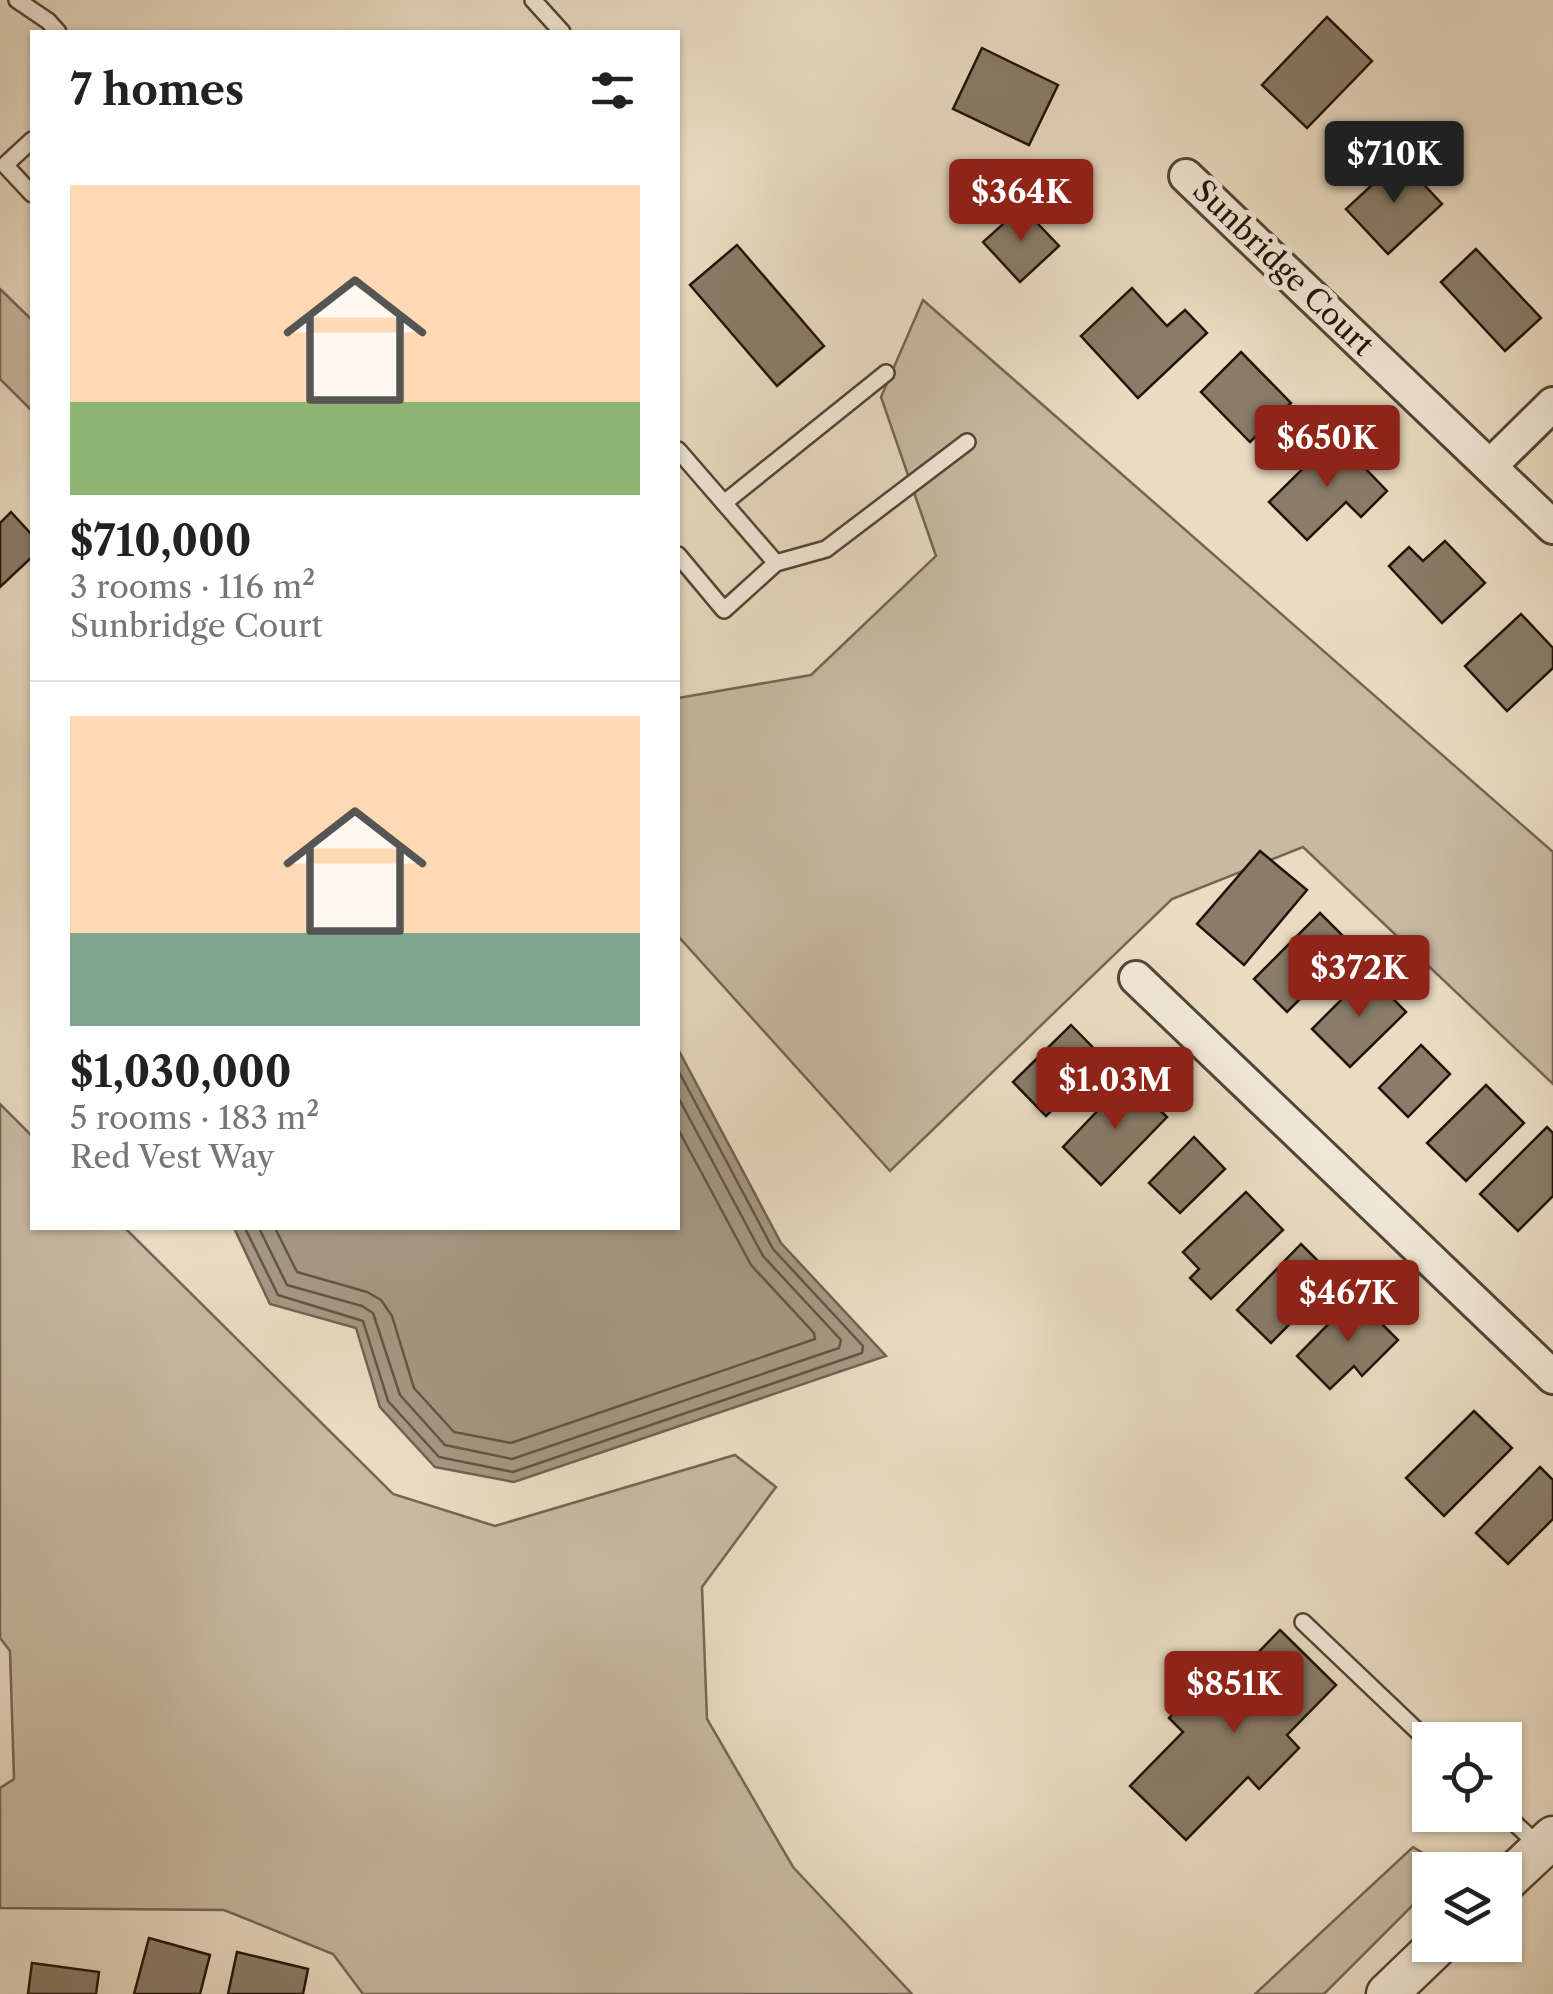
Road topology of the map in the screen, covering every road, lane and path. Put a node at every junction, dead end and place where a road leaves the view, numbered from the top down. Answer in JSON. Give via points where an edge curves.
{"nodes":[{"id":1,"x":17,"y":0,"type":"edge"},
{"id":2,"x":533,"y":0,"type":"edge"},
{"id":3,"x":56,"y":30,"type":"edge"},
{"id":4,"x":560,"y":30,"type":"edge"},
{"id":5,"x":30,"y":142,"type":"edge"},
{"id":6,"x":1186,"y":176,"type":"dead end"},
{"id":7,"x":30,"y":192,"type":"edge"},
{"id":8,"x":886,"y":373,"type":"dead end"},
{"id":9,"x":1553,"y":404,"type":"edge"},
{"id":10,"x":967,"y":442,"type":"dead end"},
{"id":11,"x":680,"y":452,"type":"edge"},
{"id":12,"x":1490,"y":466,"type":"junction"},
{"id":13,"x":724,"y":503,"type":"junction"},
{"id":14,"x":1553,"y":527,"type":"edge"},
{"id":15,"x":680,"y":556,"type":"edge"},
{"id":16,"x":776,"y":563,"type":"junction"},
{"id":17,"x":1136,"y":978,"type":"dead end"},
{"id":18,"x":1553,"y":1378,"type":"edge"},
{"id":19,"x":1303,"y":1622,"type":"dead end"},
{"id":20,"x":1412,"y":1725,"type":"edge"},
{"id":21,"x":1522,"y":1825,"type":"edge"},
{"id":22,"x":1547,"y":1842,"type":"edge"},
{"id":23,"x":1522,"y":1866,"type":"edge"},
{"id":24,"x":1420,"y":1962,"type":"edge"},
{"id":25,"x":1386,"y":1994,"type":"edge"}],
"edges":[{"from":1,"to":3,"type":"lane"},
{"from":2,"to":4,"type":"lane"},
{"from":5,"to":7,"type":"lane","via":[[6,166]]},
{"from":6,"to":12,"type":"street","name":"Sunbridge Court"},
{"from":8,"to":13,"type":"lane"},
{"from":9,"to":12,"type":"street"},
{"from":10,"to":16,"type":"lane","via":[[826,549]]},
{"from":11,"to":13,"type":"lane"},
{"from":12,"to":14,"type":"street","name":"Sunbridge Court"},
{"from":13,"to":16,"type":"lane"},
{"from":15,"to":16,"type":"lane","via":[[724,610]]},
{"from":17,"to":18,"type":"street"},
{"from":19,"to":20,"type":"lane"},
{"from":21,"to":22,"type":"lane"},
{"from":22,"to":23,"type":"street"},
{"from":24,"to":25,"type":"street"}]}
